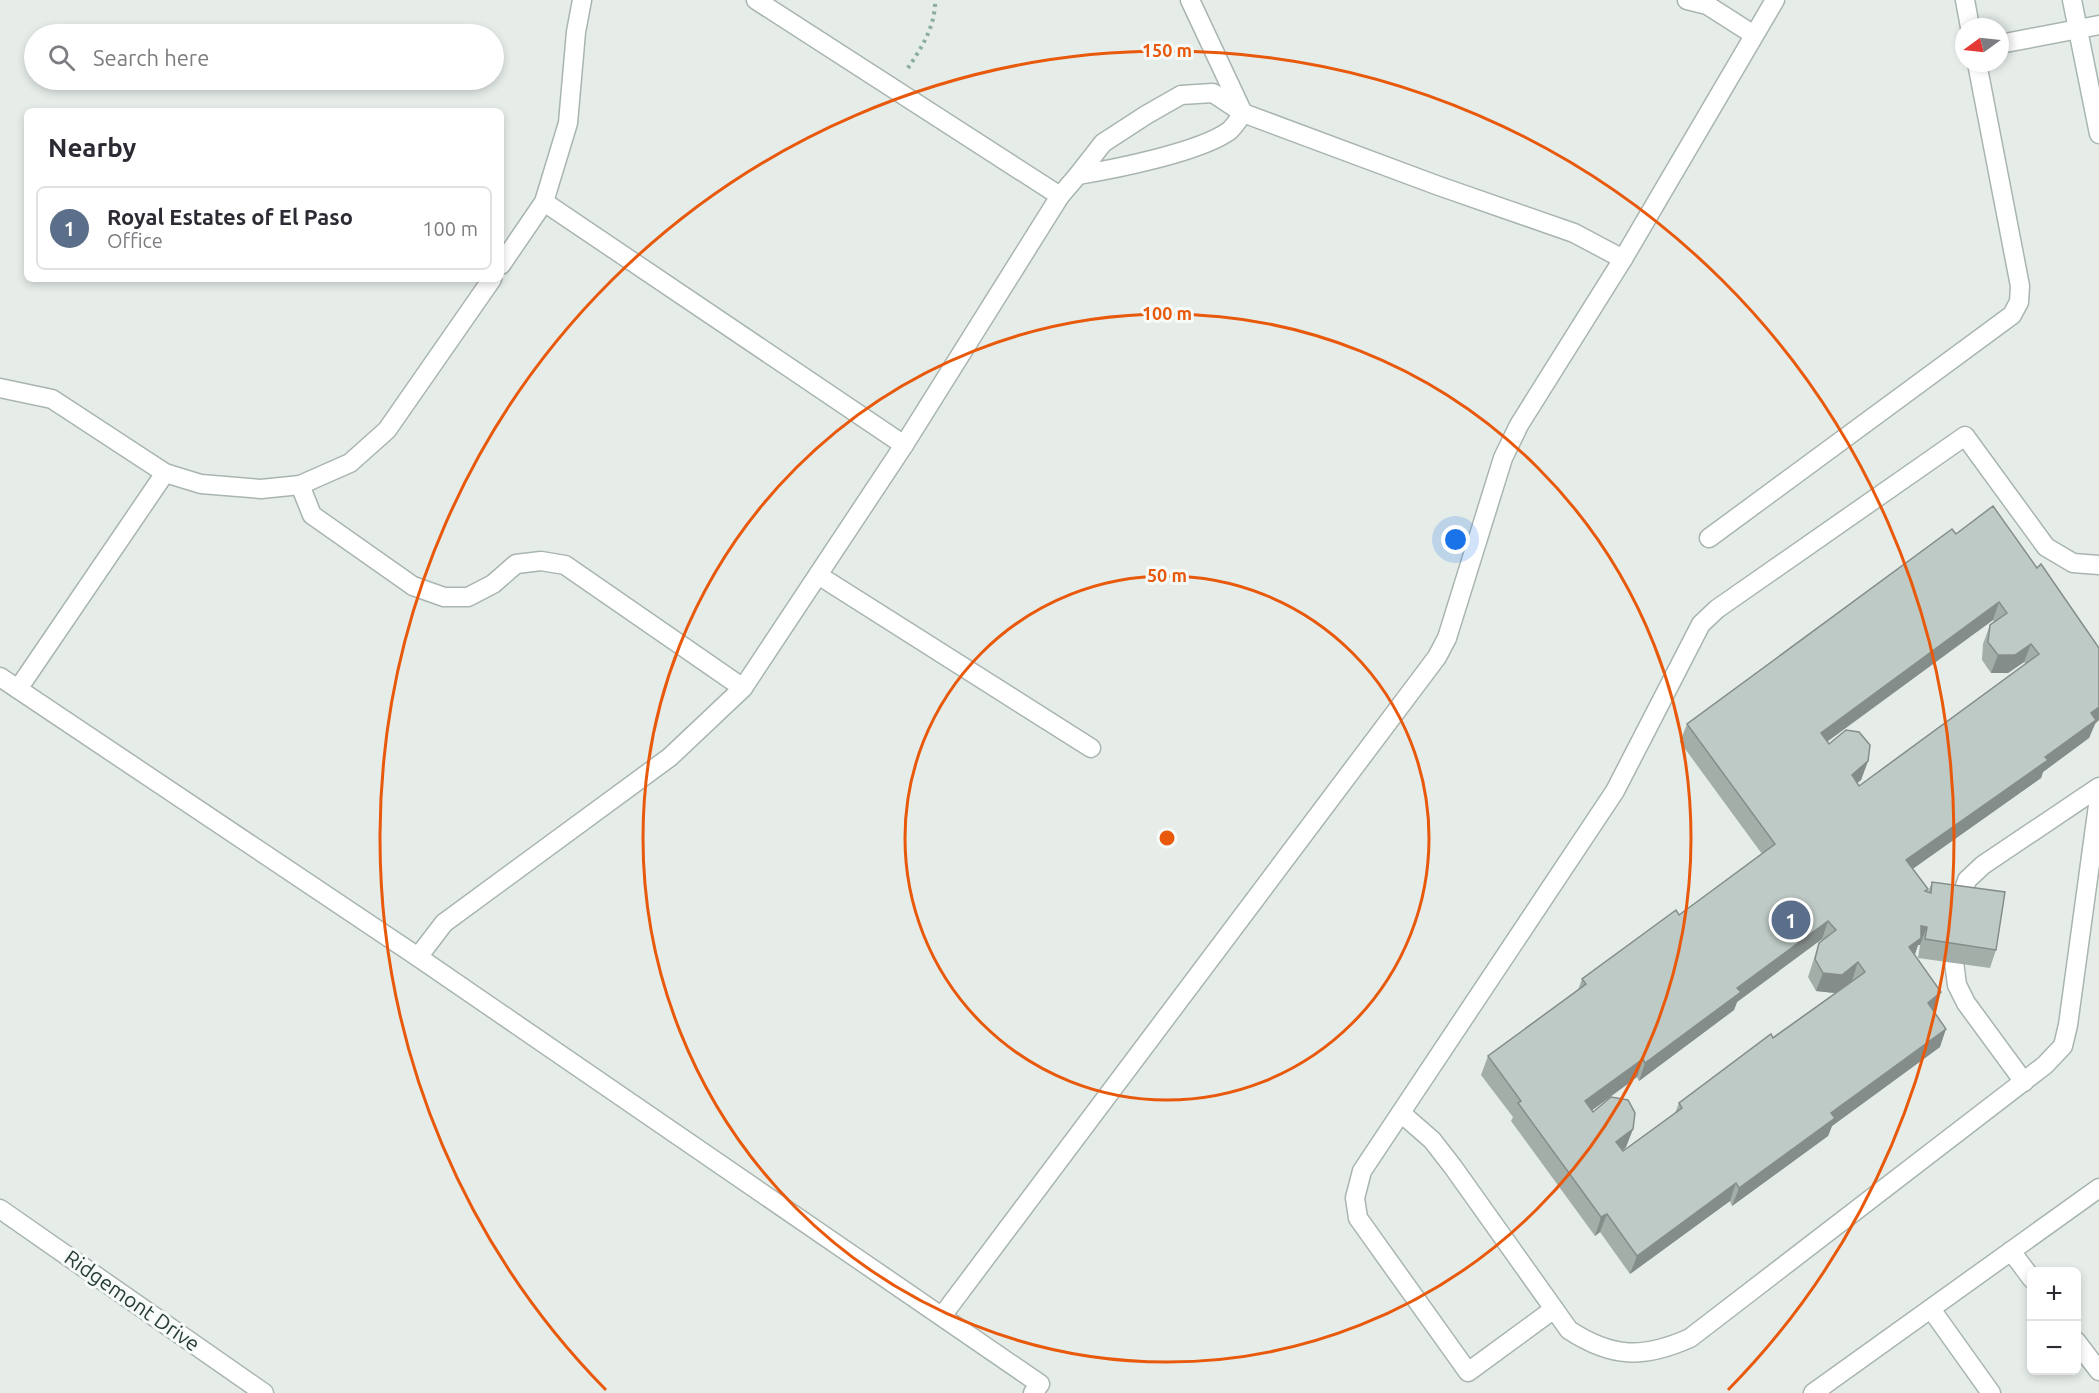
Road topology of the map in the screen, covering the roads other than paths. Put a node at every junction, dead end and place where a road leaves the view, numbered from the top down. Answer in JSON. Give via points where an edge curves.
{"nodes":[{"id":1,"x":582,"y":0,"type":"edge"},
{"id":2,"x":756,"y":0,"type":"edge"},
{"id":3,"x":1190,"y":0,"type":"edge"},
{"id":4,"x":1687,"y":0,"type":"edge"},
{"id":5,"x":1775,"y":0,"type":"edge"},
{"id":6,"x":1965,"y":0,"type":"edge"},
{"id":7,"x":2072,"y":0,"type":"edge"},
{"id":8,"x":1968,"y":18,"type":"edge"},
{"id":9,"x":2099,"y":25,"type":"edge"},
{"id":10,"x":2078,"y":28,"type":"junction"},
{"id":11,"x":1754,"y":35,"type":"junction"},
{"id":12,"x":2009,"y":42,"type":"edge"},
{"id":13,"x":1979,"y":72,"type":"edge"},
{"id":14,"x":1244,"y":113,"type":"junction"},
{"id":15,"x":2099,"y":134,"type":"edge"},
{"id":16,"x":1078,"y":175,"type":"junction"},
{"id":17,"x":1060,"y":196,"type":"junction"},
{"id":18,"x":544,"y":202,"type":"junction"},
{"id":19,"x":1623,"y":259,"type":"junction"},
{"id":20,"x":504,"y":261,"type":"edge"},
{"id":21,"x":490,"y":282,"type":"edge"},
{"id":22,"x":0,"y":388,"type":"edge"},
{"id":23,"x":904,"y":445,"type":"junction"},
{"id":24,"x":165,"y":473,"type":"junction"},
{"id":25,"x":300,"y":485,"type":"junction"},
{"id":26,"x":1709,"y":538,"type":"dead end"},
{"id":27,"x":2099,"y":565,"type":"edge"},
{"id":28,"x":818,"y":574,"type":"junction"},
{"id":29,"x":0,"y":678,"type":"edge"},
{"id":30,"x":742,"y":688,"type":"junction"},
{"id":31,"x":18,"y":689,"type":"junction"},
{"id":32,"x":1091,"y":748,"type":"dead end"},
{"id":33,"x":2099,"y":787,"type":"edge"},
{"id":34,"x":2099,"y":798,"type":"edge"},
{"id":35,"x":1959,"y":904,"type":"edge"},
{"id":36,"x":417,"y":957,"type":"junction"},
{"id":37,"x":1954,"y":962,"type":"edge"},
{"id":38,"x":2024,"y":1082,"type":"junction"},
{"id":39,"x":1401,"y":1113,"type":"junction"},
{"id":40,"x":2099,"y":1188,"type":"edge"},
{"id":41,"x":0,"y":1209,"type":"edge"},
{"id":42,"x":2011,"y":1251,"type":"junction"},
{"id":43,"x":2027,"y":1273,"type":"edge"},
{"id":44,"x":1554,"y":1309,"type":"junction"},
{"id":45,"x":1931,"y":1309,"type":"junction"},
{"id":46,"x":942,"y":1316,"type":"junction"},
{"id":47,"x":2081,"y":1348,"type":"edge"},
{"id":48,"x":2099,"y":1371,"type":"edge"},
{"id":49,"x":264,"y":1393,"type":"edge"},
{"id":50,"x":1033,"y":1393,"type":"edge"},
{"id":51,"x":1814,"y":1393,"type":"edge"},
{"id":52,"x":1991,"y":1393,"type":"edge"}],
"edges":[{"from":1,"to":18,"type":"street","via":[[568,123]]},
{"from":2,"to":17,"type":"street"},
{"from":3,"to":14,"type":"street"},
{"from":4,"to":11,"type":"street","via":[[1707,5]]},
{"from":5,"to":11,"type":"street"},
{"from":6,"to":8,"type":"street"},
{"from":7,"to":10,"type":"street"},
{"from":9,"to":10,"type":"street"},
{"from":10,"to":12,"type":"street"},
{"from":10,"to":15,"type":"street"},
{"from":11,"to":19,"type":"street"},
{"from":13,"to":26,"type":"street","via":[[2020,286],[2019,302],[2012,315]]},
{"from":14,"to":16,"type":"street","via":[[1230,130],[1208,142]]},
{"from":14,"to":16,"type":"street","via":[[1213,93],[1181,95],[1103,143]]},
{"from":14,"to":19,"type":"street","via":[[1574,233]]},
{"from":16,"to":17,"type":"street"},
{"from":17,"to":23,"type":"street"},
{"from":18,"to":20,"type":"street"},
{"from":18,"to":23,"type":"street"},
{"from":19,"to":46,"type":"street","via":[[1519,425],[1503,458],[1447,638],[1437,657]]},
{"from":21,"to":25,"type":"street","via":[[387,430],[350,463]]},
{"from":22,"to":24,"type":"street","via":[[52,399]]},
{"from":23,"to":28,"type":"street"},
{"from":24,"to":25,"type":"street","via":[[201,484],[261,489]]},
{"from":24,"to":31,"type":"street"},
{"from":25,"to":30,"type":"street","via":[[312,515],[412,586],[444,597],[468,597],[493,584],[516,564],[541,561],[565,565]]},
{"from":27,"to":39,"type":"street","via":[[2073,563],[2046,547],[1965,436],[1717,609],[1701,624],[1615,791]]},
{"from":28,"to":30,"type":"street"},
{"from":28,"to":32,"type":"street"},
{"from":29,"to":31,"type":"street"},
{"from":30,"to":36,"type":"street","via":[[670,757],[444,923]]},
{"from":31,"to":36,"type":"street"},
{"from":33,"to":35,"type":"street","via":[[1983,865],[1967,880]]},
{"from":34,"to":38,"type":"street","via":[[2063,1046]]},
{"from":36,"to":46,"type":"street"},
{"from":37,"to":38,"type":"street","via":[[1966,1003]]},
{"from":38,"to":44,"type":"street","via":[[1690,1338],[1662,1350],[1629,1352],[1594,1347],[1569,1330]]},
{"from":39,"to":44,"type":"street","via":[[1432,1140]]},
{"from":39,"to":44,"type":"street","via":[[1362,1171],[1355,1198],[1358,1218],[1468,1372]]},
{"from":40,"to":42,"type":"street"},
{"from":41,"to":49,"type":"street","name":"Ridgemont Drive"},
{"from":42,"to":43,"type":"street"},
{"from":42,"to":45,"type":"street"},
{"from":45,"to":51,"type":"street"},
{"from":45,"to":52,"type":"street"},
{"from":46,"to":50,"type":"street","via":[[1040,1384]]},
{"from":47,"to":48,"type":"street"}]}
